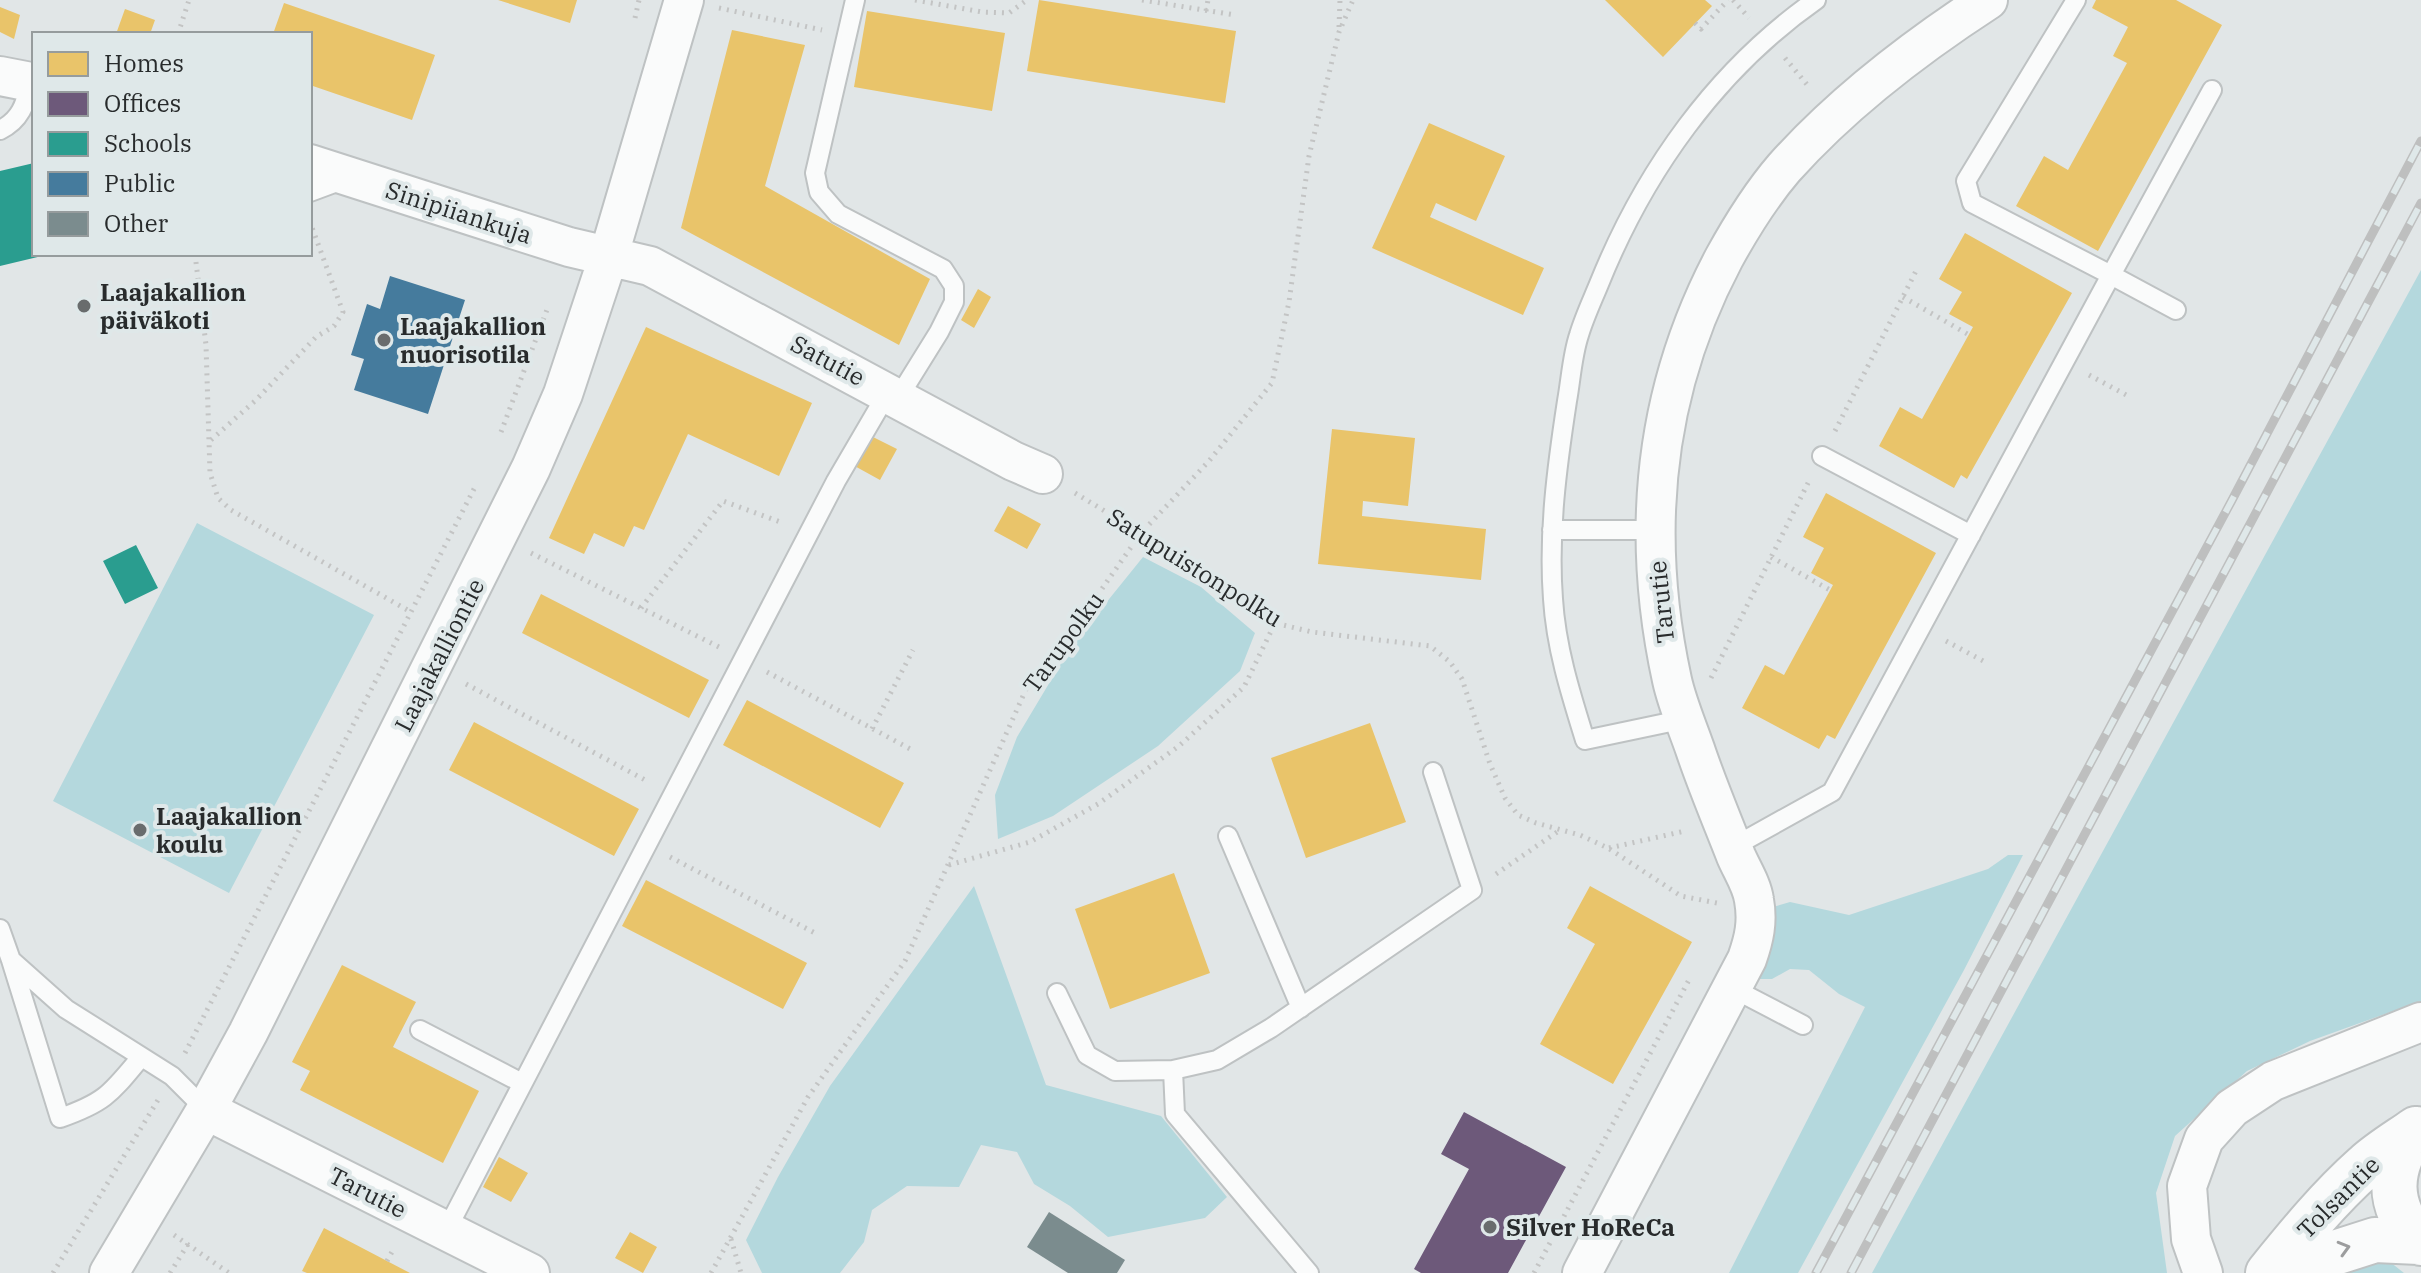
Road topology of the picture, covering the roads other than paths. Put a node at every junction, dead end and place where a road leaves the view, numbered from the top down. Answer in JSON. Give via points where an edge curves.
{"nodes":[{"id":1,"x":855,"y":0,"type":"edge"},
{"id":2,"x":1816,"y":0,"type":"edge"},
{"id":3,"x":1988,"y":0,"type":"edge"},
{"id":4,"x":2076,"y":0,"type":"edge"},
{"id":5,"x":698,"y":3,"type":"edge"},
{"id":6,"x":15,"y":79,"type":"edge"},
{"id":7,"x":2212,"y":90,"type":"dead end"},
{"id":8,"x":0,"y":130,"type":"edge"},
{"id":9,"x":312,"y":165,"type":"edge"},
{"id":10,"x":351,"y":177,"type":"junction"},
{"id":11,"x":312,"y":191,"type":"edge"},
{"id":12,"x":608,"y":258,"type":"junction"},
{"id":13,"x":2111,"y":275,"type":"junction"},
{"id":14,"x":2176,"y":310,"type":"dead end"},
{"id":15,"x":893,"y":395,"type":"junction"},
{"id":16,"x":1822,"y":456,"type":"road end"},
{"id":17,"x":1043,"y":474,"type":"road end"},
{"id":18,"x":1552,"y":530,"type":"junction"},
{"id":19,"x":1654,"y":530,"type":"junction"},
{"id":20,"x":1971,"y":535,"type":"junction"},
{"id":21,"x":1685,"y":719,"type":"junction"},
{"id":22,"x":1433,"y":772,"type":"dead end"},
{"id":23,"x":1228,"y":836,"type":"dead end"},
{"id":24,"x":1733,"y":847,"type":"junction"},
{"id":25,"x":0,"y":929,"type":"edge"},
{"id":26,"x":11,"y":960,"type":"junction"},
{"id":27,"x":1732,"y":988,"type":"junction"},
{"id":28,"x":1057,"y":993,"type":"dead end"},
{"id":29,"x":1301,"y":1008,"type":"junction"},
{"id":30,"x":2421,"y":1022,"type":"edge"},
{"id":31,"x":1803,"y":1025,"type":"dead end"},
{"id":32,"x":420,"y":1030,"type":"dead end"},
{"id":33,"x":141,"y":1057,"type":"junction"},
{"id":34,"x":1173,"y":1070,"type":"junction"},
{"id":35,"x":522,"y":1083,"type":"junction"},
{"id":36,"x":206,"y":1110,"type":"junction"},
{"id":37,"x":2418,"y":1127,"type":"edge"},
{"id":38,"x":446,"y":1231,"type":"junction"},
{"id":39,"x":2420,"y":1243,"type":"edge"},
{"id":40,"x":109,"y":1273,"type":"edge"},
{"id":41,"x":529,"y":1273,"type":"edge"},
{"id":42,"x":1309,"y":1273,"type":"edge"},
{"id":43,"x":1582,"y":1273,"type":"edge"},
{"id":44,"x":2203,"y":1273,"type":"edge"},
{"id":45,"x":2270,"y":1273,"type":"edge"}],
"edges":[{"from":1,"to":15,"type":"lane","via":[[815,173],[819,192],[838,214],[943,269],[954,286],[954,302],[939,332]]},
{"from":2,"to":18,"type":"lane","via":[[1733,70],[1678,137],[1621,231],[1578,336]]},
{"from":3,"to":19,"type":"street","name":"Tarutie","via":[[1936,34],[1829,120],[1742,224],[1684,345],[1660,444]]},
{"from":4,"to":13,"type":"lane","via":[[1966,181],[1972,203]]},
{"from":5,"to":12,"type":"street","name":"Laajakalliontie"},
{"from":6,"to":8,"type":"lane","via":[[23,111]]},
{"from":7,"to":13,"type":"lane"},
{"from":9,"to":10,"type":"street","name":"Sinipiiankuja"},
{"from":10,"to":11,"type":"lane"},
{"from":10,"to":12,"type":"street","name":"Sinipiiankuja"},
{"from":12,"to":15,"type":"street","name":"Satutie","via":[[650,266]]},
{"from":12,"to":36,"type":"street","name":"Laajakalliontie","via":[[563,394],[531,468]]},
{"from":13,"to":14,"type":"lane"},
{"from":13,"to":20,"type":"lane"},
{"from":15,"to":17,"type":"street","name":"Satutie"},
{"from":15,"to":35,"type":"lane","via":[[836,481]]},
{"from":16,"to":20,"type":"lane"},
{"from":18,"to":19,"type":"lane"},
{"from":18,"to":21,"type":"lane","via":[[1553,601],[1566,678],[1585,740]]},
{"from":19,"to":21,"type":"street","name":"Tarutie","via":[[1658,607],[1672,683]]},
{"from":20,"to":24,"type":"lane","via":[[1832,792]]},
{"from":21,"to":24,"type":"street","name":"Tarutie"},
{"from":22,"to":29,"type":"lane","via":[[1472,890]]},
{"from":23,"to":29,"type":"lane"},
{"from":24,"to":27,"type":"street","name":"Tarutie","via":[[1754,899],[1756,935]]},
{"from":25,"to":26,"type":"lane"},
{"from":26,"to":33,"type":"lane","via":[[66,1009]]},
{"from":26,"to":33,"type":"lane","via":[[60,1118],[94,1106]]},
{"from":27,"to":31,"type":"lane"},
{"from":27,"to":43,"type":"street","name":"Tarutie"},
{"from":28,"to":34,"type":"lane","via":[[1087,1055],[1115,1071]]},
{"from":29,"to":34,"type":"lane","via":[[1217,1060]]},
{"from":30,"to":44,"type":"street","via":[[2273,1081],[2232,1108],[2204,1139],[2187,1186],[2191,1239]]},
{"from":32,"to":35,"type":"lane"},
{"from":33,"to":36,"type":"lane","via":[[172,1076]]},
{"from":34,"to":42,"type":"lane","via":[[1175,1114]]},
{"from":35,"to":38,"type":"lane"},
{"from":36,"to":38,"type":"street","name":"Tarutie"},
{"from":36,"to":40,"type":"street","name":"Laajakalliontie"},
{"from":37,"to":39,"type":"street","via":[[2400,1152],[2393,1178],[2402,1221]]},
{"from":37,"to":45,"type":"street","name":"Tolsantie","via":[[2367,1164],[2309,1222]]},
{"from":38,"to":41,"type":"street","name":"Tarutie"},
{"from":45,"to":39,"type":"street","name":"Tolsantie","one_way":true,"via":[[2375,1240]]}]}
